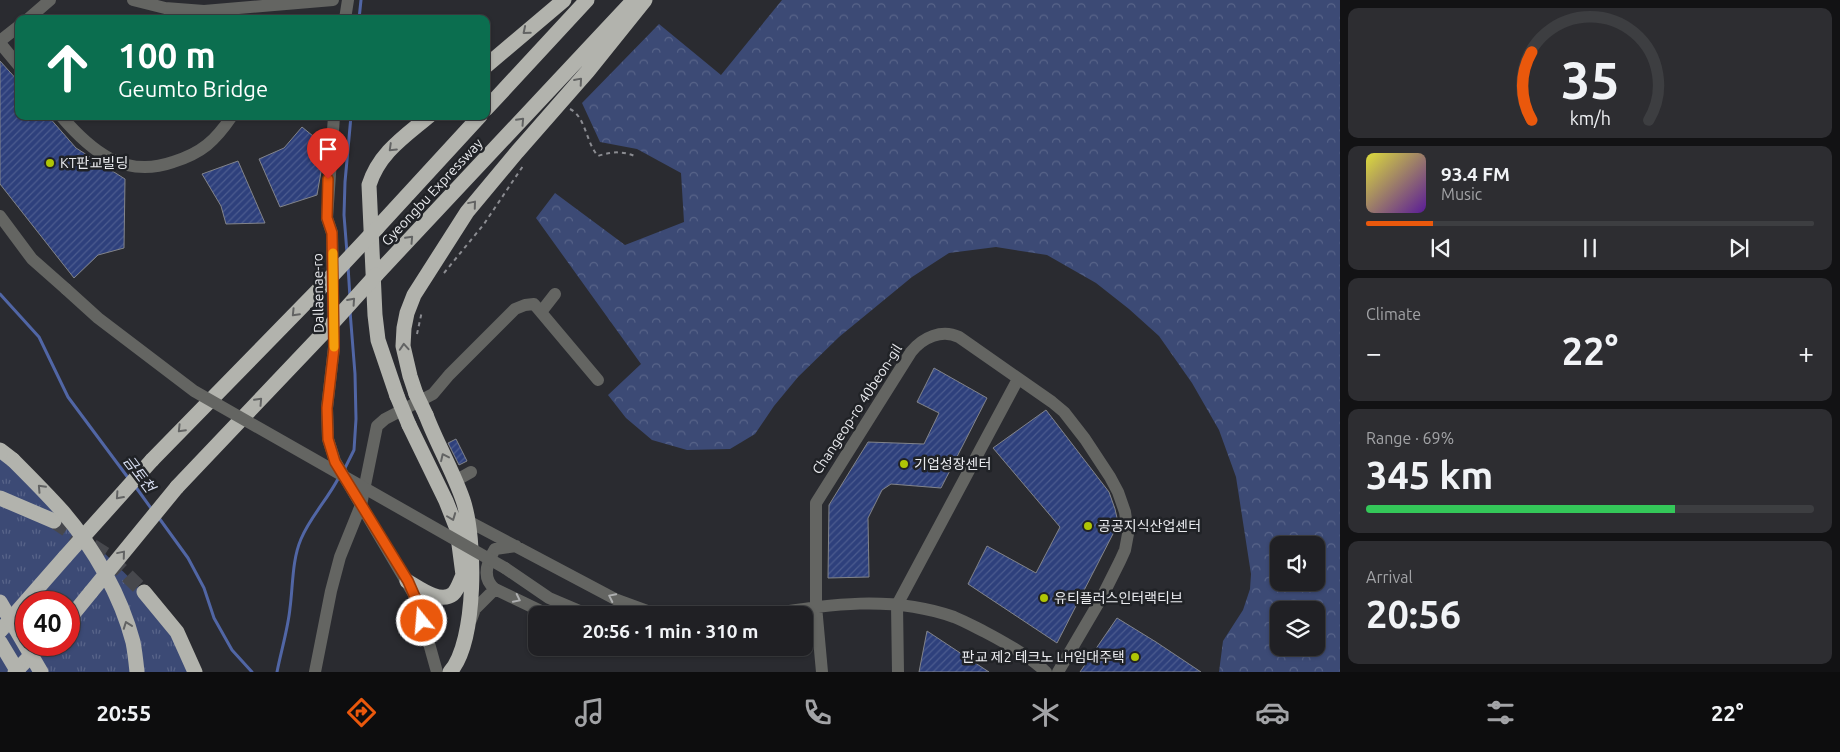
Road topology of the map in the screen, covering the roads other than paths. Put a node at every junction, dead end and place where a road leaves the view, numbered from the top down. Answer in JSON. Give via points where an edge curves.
{"nodes":[{"id":1,"x":50,"y":0,"type":"edge"},
{"id":2,"x":133,"y":0,"type":"edge"},
{"id":3,"x":333,"y":0,"type":"edge"},
{"id":4,"x":348,"y":0,"type":"edge"},
{"id":5,"x":564,"y":0,"type":"edge"},
{"id":6,"x":587,"y":0,"type":"edge"},
{"id":7,"x":634,"y":0,"type":"edge"},
{"id":8,"x":645,"y":0,"type":"edge"},
{"id":9,"x":249,"y":9,"type":"edge"},
{"id":10,"x":33,"y":15,"type":"edge"},
{"id":11,"x":346,"y":15,"type":"edge"},
{"id":12,"x":15,"y":29,"type":"edge"},
{"id":13,"x":0,"y":42,"type":"edge"},
{"id":14,"x":15,"y":61,"type":"edge"},
{"id":15,"x":490,"y":63,"type":"edge"},
{"id":16,"x":490,"y":105,"type":"edge"},
{"id":17,"x":64,"y":120,"type":"edge"},
{"id":18,"x":229,"y":120,"type":"edge"},
{"id":19,"x":334,"y":120,"type":"edge"},
{"id":20,"x":424,"y":120,"type":"edge"},
{"id":21,"x":476,"y":120,"type":"edge"},
{"id":22,"x":0,"y":216,"type":"edge"},
{"id":23,"x":555,"y":294,"type":"dead end"},
{"id":24,"x":541,"y":312,"type":"junction"},
{"id":25,"x":1018,"y":379,"type":"junction"},
{"id":26,"x":598,"y":380,"type":"dead end"},
{"id":27,"x":0,"y":450,"type":"edge"},
{"id":28,"x":471,"y":472,"type":"dead end"},
{"id":29,"x":455,"y":480,"type":"junction"},
{"id":30,"x":0,"y":498,"type":"edge"},
{"id":31,"x":361,"y":505,"type":"junction"},
{"id":32,"x":54,"y":521,"type":"tunnel mouth"},
{"id":33,"x":468,"y":521,"type":"junction"},
{"id":34,"x":516,"y":546,"type":"junction"},
{"id":35,"x":463,"y":575,"type":"junction"},
{"id":36,"x":408,"y":581,"type":"junction"},
{"id":37,"x":495,"y":589,"type":"junction"},
{"id":38,"x":91,"y":592,"type":"junction"},
{"id":39,"x":144,"y":592,"type":"tunnel mouth"},
{"id":40,"x":0,"y":602,"type":"edge"},
{"id":41,"x":80,"y":604,"type":"edge"},
{"id":42,"x":897,"y":605,"type":"junction"},
{"id":43,"x":80,"y":606,"type":"edge"},
{"id":44,"x":530,"y":606,"type":"edge"},
{"id":45,"x":568,"y":606,"type":"edge"},
{"id":46,"x":633,"y":606,"type":"edge"},
{"id":47,"x":816,"y":606,"type":"junction"},
{"id":48,"x":813,"y":607,"type":"edge"},
{"id":49,"x":0,"y":631,"type":"edge"},
{"id":50,"x":465,"y":638,"type":"junction"},
{"id":51,"x":0,"y":642,"type":"edge"},
{"id":52,"x":30,"y":656,"type":"edge"},
{"id":53,"x":39,"y":656,"type":"edge"},
{"id":54,"x":16,"y":672,"type":"edge"},
{"id":55,"x":27,"y":672,"type":"edge"},
{"id":56,"x":41,"y":672,"type":"edge"},
{"id":57,"x":137,"y":672,"type":"edge"},
{"id":58,"x":195,"y":672,"type":"edge"},
{"id":59,"x":315,"y":672,"type":"edge"},
{"id":60,"x":436,"y":672,"type":"edge"},
{"id":61,"x":444,"y":672,"type":"edge"},
{"id":62,"x":450,"y":672,"type":"edge"},
{"id":63,"x":822,"y":672,"type":"edge"},
{"id":64,"x":898,"y":672,"type":"edge"},
{"id":65,"x":1046,"y":672,"type":"edge"},
{"id":66,"x":1058,"y":672,"type":"edge"}],
"edges":[{"from":1,"to":10,"type":"street"},
{"from":2,"to":9,"type":"street","via":[[165,8],[204,11]]},
{"from":3,"to":9,"type":"street"},
{"from":4,"to":11,"type":"street"},
{"from":5,"to":15,"type":"highway","one_way":true},
{"from":6,"to":16,"type":"highway"},
{"from":38,"to":7,"type":"highway","name":"Gyeongbu Expressway","one_way":true,"bridge":true,"via":[[178,487]]},
{"from":29,"to":8,"type":"highway","one_way":true,"bridge":true,"via":[[416,394],[403,346],[405,321],[414,295],[467,212]]},
{"from":12,"to":13,"type":"street"},
{"from":13,"to":14,"type":"street"},
{"from":17,"to":18,"type":"street","via":[[80,138],[105,156],[126,166],[143,168],[163,166],[202,150]]},
{"from":19,"to":31,"type":"street","name":"Dallaenae-ro","bridge":true,"via":[[327,218],[332,233],[334,348],[327,408],[328,439],[335,462]]},
{"from":20,"to":35,"type":"highway","one_way":true,"bridge":true,"via":[[380,160],[369,185],[375,315],[378,340],[397,396],[457,529]]},
{"from":21,"to":49,"type":"highway","name":"Gyeongbu Expressway","one_way":true,"bridge":true,"via":[[377,228],[152,460]]},
{"from":22,"to":45,"type":"street","bridge":true,"via":[[32,259],[98,318],[194,391]]},
{"from":23,"to":24,"type":"street"},
{"from":24,"to":26,"type":"street"},
{"from":24,"to":31,"type":"street","via":[[534,304],[515,309],[433,394],[385,419],[378,426]]},
{"from":25,"to":42,"type":"street"},
{"from":25,"to":47,"type":"street","name":"Changeop-ro 40beon-gil","via":[[954,335],[927,338],[915,348],[816,502]]},
{"from":25,"to":66,"type":"street","name":"Changeop-ro 40beon-gil","via":[[1052,402],[1085,439],[1115,486],[1126,518],[1127,542],[1120,561]]},
{"from":57,"to":27,"type":"highway","one_way":true,"bridge":true,"via":[[133,642],[118,602],[81,534]]},
{"from":28,"to":29,"type":"street"},
{"from":29,"to":33,"type":"highway"},
{"from":30,"to":32,"type":"highway"},
{"from":31,"to":36,"type":"street"},
{"from":31,"to":59,"type":"street","via":[[336,574]]},
{"from":33,"to":34,"type":"street"},
{"from":33,"to":50,"type":"highway","via":[[472,575]]},
{"from":34,"to":37,"type":"street","via":[[495,549],[487,561],[486,575]]},
{"from":46,"to":34,"type":"street","one_way":true},
{"from":35,"to":36,"type":"highway","via":[[453,594],[442,597]]},
{"from":35,"to":61,"type":"highway","via":[[457,642]]},
{"from":36,"to":60,"type":"street","via":[[418,604]]},
{"from":37,"to":44,"type":"street","one_way":true},
{"from":37,"to":50,"type":"street","via":[[475,609]]},
{"from":38,"to":41,"type":"highway"},
{"from":38,"to":43,"type":"highway"},
{"from":39,"to":58,"type":"highway","via":[[177,632]]},
{"from":40,"to":56,"type":"highway","bridge":true},
{"from":42,"to":47,"type":"street","via":[[866,602]]},
{"from":42,"to":64,"type":"street"},
{"from":42,"to":65,"type":"street","via":[[955,618],[1002,641]]},
{"from":47,"to":48,"type":"street"},
{"from":47,"to":63,"type":"street","name":"Changeop-ro 40beon-gil"},
{"from":50,"to":62,"type":"highway","via":[[460,657]]},
{"from":51,"to":54,"type":"highway","bridge":true},
{"from":52,"to":54,"type":"highway"},
{"from":53,"to":55,"type":"highway"}]}
